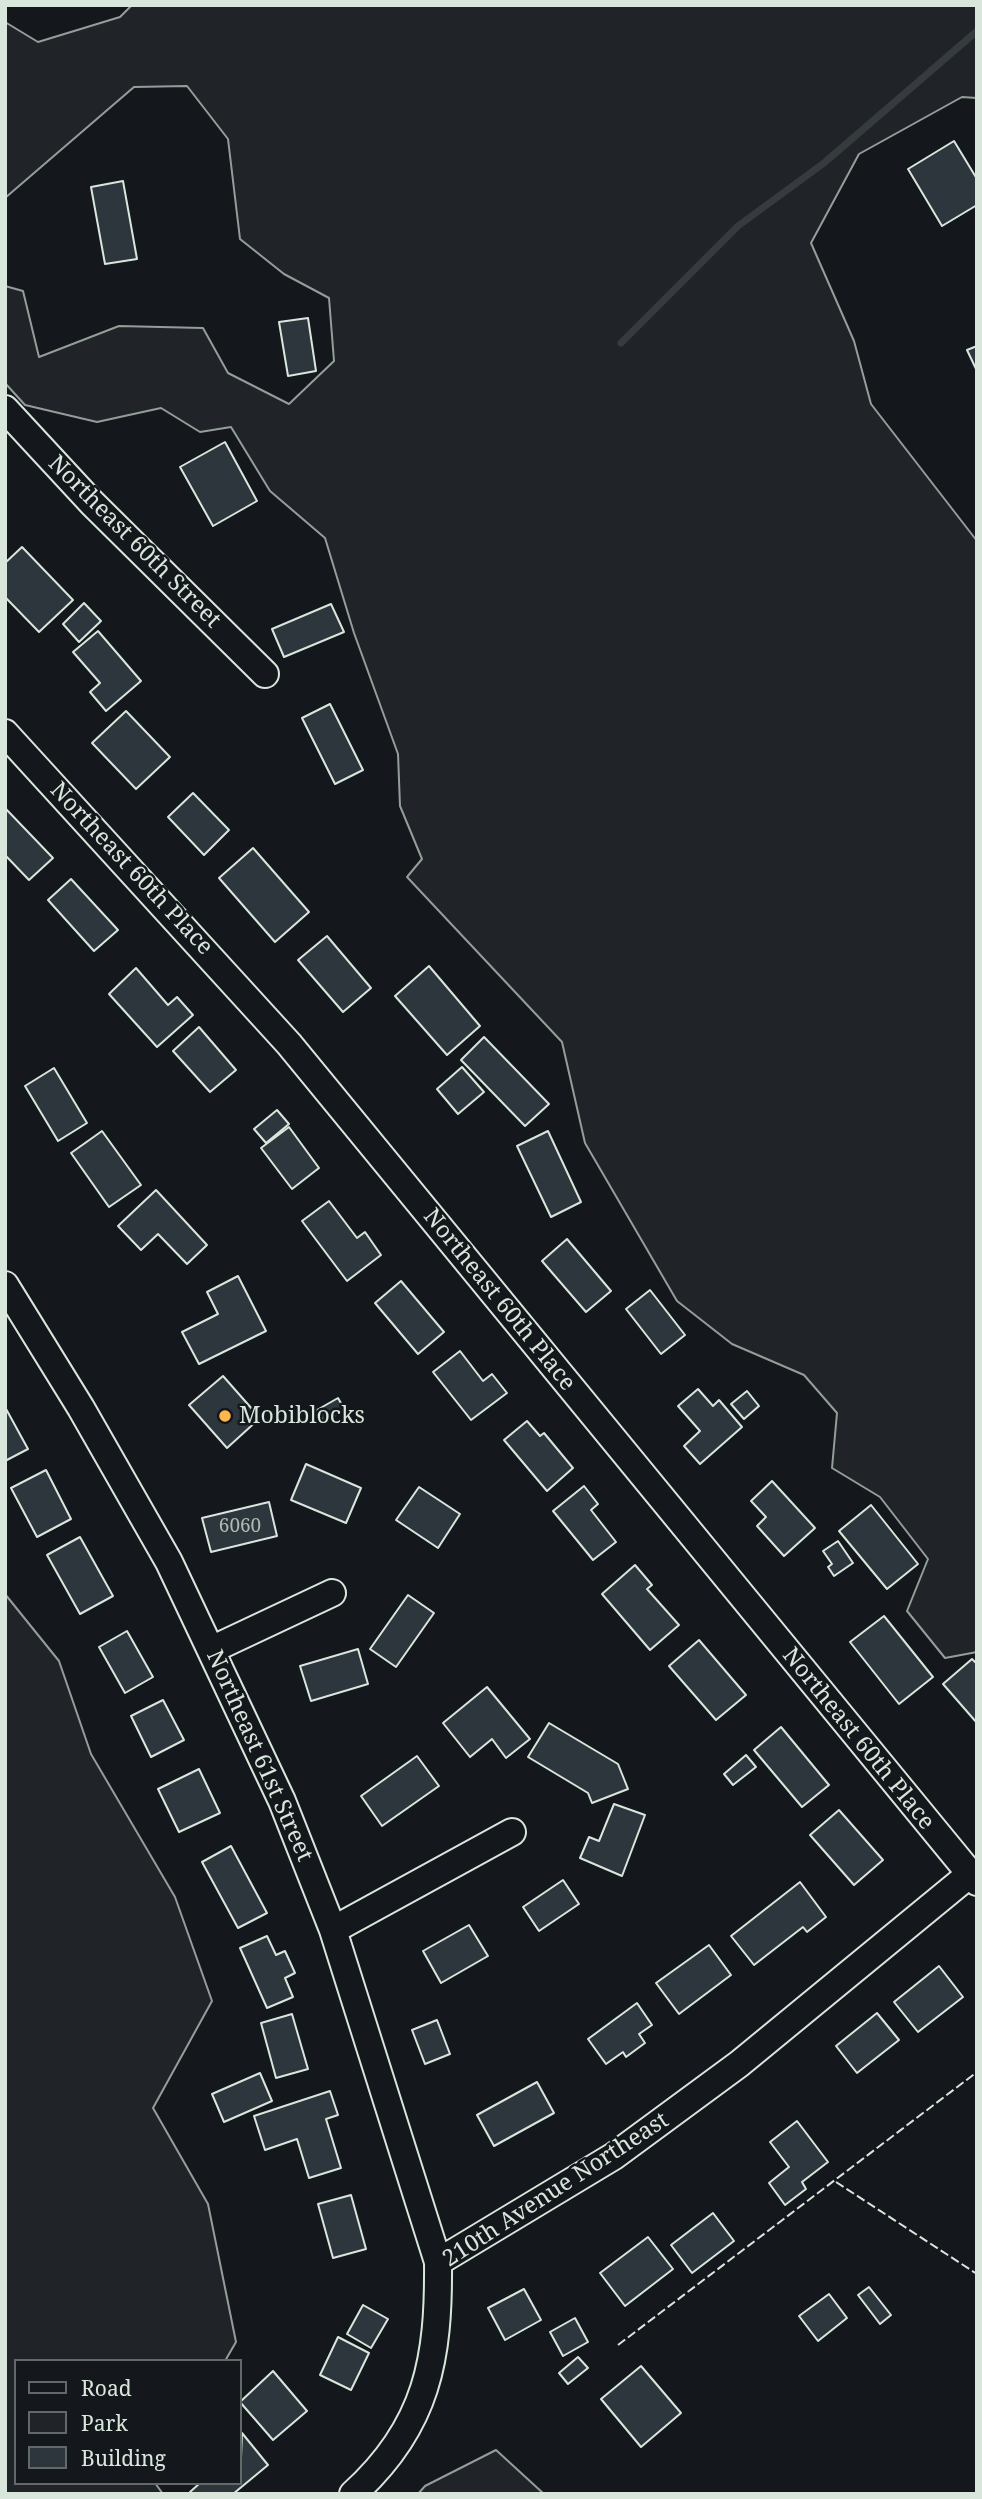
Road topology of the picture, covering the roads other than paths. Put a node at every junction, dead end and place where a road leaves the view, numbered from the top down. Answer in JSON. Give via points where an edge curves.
{"nodes":[{"id":1,"x":5,"y":409,"type":"edge"},
{"id":2,"x":265,"y":674,"type":"dead end"},
{"id":3,"x":5,"y":733,"type":"edge"},
{"id":4,"x":5,"y":1285,"type":"edge"},
{"id":5,"x":332,"y":1593,"type":"dead end"},
{"id":6,"x":213,"y":1649,"type":"junction"},
{"id":7,"x":512,"y":1832,"type":"dead end"},
{"id":8,"x":973,"y":1878,"type":"edge"},
{"id":9,"x":333,"y":1930,"type":"junction"},
{"id":10,"x":438,"y":2262,"type":"junction"},
{"id":11,"x":353,"y":2494,"type":"edge"}],
"edges":[{"from":1,"to":2,"type":"street","name":"Northeast 60th Street","via":[[92,503]]},
{"from":3,"to":8,"type":"street","name":"Northeast 60th Place","via":[[289,1044]]},
{"from":4,"to":6,"type":"street","name":"Northeast 61st Street","via":[[88,1419]]},
{"from":5,"to":6,"type":"street"},
{"from":6,"to":9,"type":"street","name":"Northeast 61st Street","via":[[282,1801]]},
{"from":7,"to":9,"type":"street"},
{"from":8,"to":10,"type":"street","name":"210th Avenue Northeast","via":[[739,2064],[614,2156]]},
{"from":9,"to":10,"type":"street","name":"Northeast 61st Street"},
{"from":10,"to":11,"type":"street","name":"210th Avenue Northeast","via":[[438,2315],[418,2411],[393,2451]]}]}
